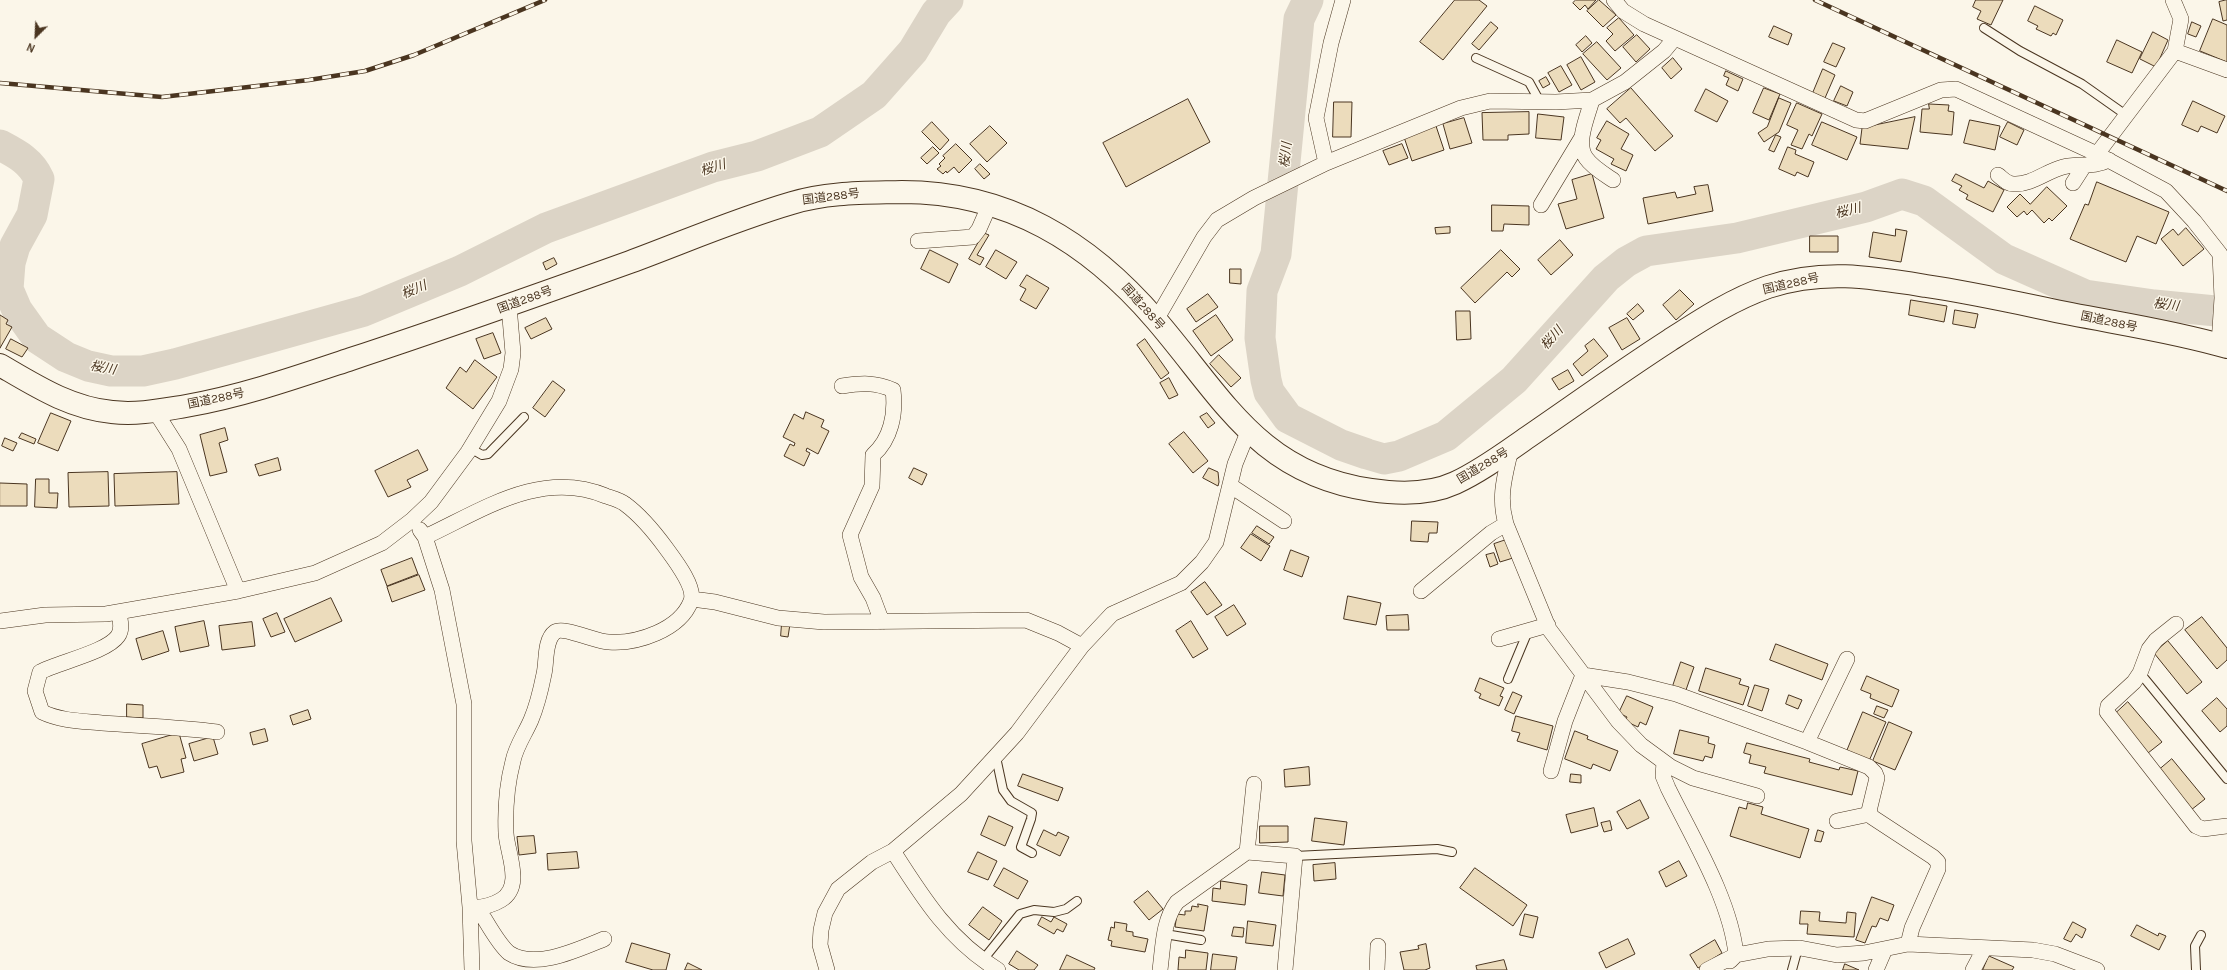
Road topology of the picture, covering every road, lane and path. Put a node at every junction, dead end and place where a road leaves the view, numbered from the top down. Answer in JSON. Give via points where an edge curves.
{"nodes":[{"id":1,"x":1343,"y":0,"type":"edge"},
{"id":2,"x":1614,"y":0,"type":"edge"},
{"id":3,"x":2173,"y":0,"type":"edge"},
{"id":4,"x":1984,"y":28,"type":"dead end"},
{"id":5,"x":1674,"y":39,"type":"junction"},
{"id":6,"x":2175,"y":51,"type":"junction"},
{"id":7,"x":1476,"y":58,"type":"dead end"},
{"id":8,"x":2227,"y":70,"type":"edge"},
{"id":9,"x":1592,"y":100,"type":"junction"},
{"id":10,"x":1540,"y":102,"type":"junction"},
{"id":11,"x":2126,"y":115,"type":"junction"},
{"id":12,"x":1582,"y":136,"type":"junction"},
{"id":13,"x":2103,"y":157,"type":"junction"},
{"id":14,"x":1324,"y":164,"type":"junction"},
{"id":15,"x":2084,"y":166,"type":"junction"},
{"id":16,"x":1998,"y":175,"type":"dead end"},
{"id":17,"x":1613,"y":180,"type":"dead end"},
{"id":18,"x":2073,"y":183,"type":"dead end"},
{"id":19,"x":990,"y":204,"type":"junction"},
{"id":20,"x":1541,"y":205,"type":"dead end"},
{"id":21,"x":918,"y":241,"type":"dead end"},
{"id":22,"x":509,"y":306,"type":"junction"},
{"id":23,"x":1156,"y":320,"type":"junction"},
{"id":24,"x":2223,"y":339,"type":"edge"},
{"id":25,"x":0,"y":365,"type":"edge"},
{"id":26,"x":842,"y":386,"type":"dead end"},
{"id":27,"x":155,"y":411,"type":"junction"},
{"id":28,"x":524,"y":417,"type":"dead end"},
{"id":29,"x":1248,"y":432,"type":"junction"},
{"id":30,"x":470,"y":448,"type":"junction"},
{"id":31,"x":1511,"y":449,"type":"junction"},
{"id":32,"x":1231,"y":486,"type":"junction"},
{"id":33,"x":412,"y":520,"type":"junction"},
{"id":34,"x":1284,"y":521,"type":"dead end"},
{"id":35,"x":1506,"y":524,"type":"junction"},
{"id":36,"x":425,"y":537,"type":"junction"},
{"id":37,"x":238,"y":591,"type":"junction"},
{"id":38,"x":1421,"y":591,"type":"dead end"},
{"id":39,"x":692,"y":599,"type":"junction"},
{"id":40,"x":119,"y":612,"type":"junction"},
{"id":41,"x":0,"y":621,"type":"edge"},
{"id":42,"x":882,"y":622,"type":"junction"},
{"id":43,"x":2176,"y":624,"type":"dead end"},
{"id":44,"x":1548,"y":625,"type":"junction"},
{"id":45,"x":1528,"y":630,"type":"junction"},
{"id":46,"x":1499,"y":639,"type":"dead end"},
{"id":47,"x":1082,"y":646,"type":"junction"},
{"id":48,"x":1847,"y":659,"type":"dead end"},
{"id":49,"x":2140,"y":673,"type":"junction"},
{"id":50,"x":1583,"y":675,"type":"junction"},
{"id":51,"x":1508,"y":679,"type":"dead end"},
{"id":52,"x":217,"y":732,"type":"dead end"},
{"id":53,"x":1807,"y":742,"type":"junction"},
{"id":54,"x":996,"y":757,"type":"junction"},
{"id":55,"x":1664,"y":762,"type":"junction"},
{"id":56,"x":1551,"y":771,"type":"dead end"},
{"id":57,"x":2227,"y":779,"type":"edge"},
{"id":58,"x":1254,"y":784,"type":"dead end"},
{"id":59,"x":1757,"y":796,"type":"dead end"},
{"id":60,"x":1870,"y":814,"type":"junction"},
{"id":61,"x":1837,"y":821,"type":"dead end"},
{"id":62,"x":2227,"y":826,"type":"edge"},
{"id":63,"x":893,"y":851,"type":"junction"},
{"id":64,"x":1247,"y":852,"type":"junction"},
{"id":65,"x":1452,"y":852,"type":"dead end"},
{"id":66,"x":1032,"y":853,"type":"dead end"},
{"id":67,"x":1296,"y":856,"type":"junction"},
{"id":68,"x":1077,"y":901,"type":"dead end"},
{"id":69,"x":473,"y":907,"type":"junction"},
{"id":70,"x":1165,"y":934,"type":"junction"},
{"id":71,"x":2201,"y":934,"type":"dead end"},
{"id":72,"x":604,"y":939,"type":"dead end"},
{"id":73,"x":1201,"y":940,"type":"dead end"},
{"id":74,"x":1908,"y":944,"type":"junction"},
{"id":75,"x":1378,"y":946,"type":"dead end"},
{"id":76,"x":1798,"y":948,"type":"junction"},
{"id":77,"x":1885,"y":949,"type":"junction"},
{"id":78,"x":1984,"y":949,"type":"junction"},
{"id":79,"x":1736,"y":954,"type":"junction"},
{"id":80,"x":982,"y":960,"type":"junction"},
{"id":81,"x":2071,"y":965,"type":"edge"},
{"id":82,"x":472,"y":970,"type":"edge"},
{"id":83,"x":827,"y":970,"type":"edge"},
{"id":84,"x":998,"y":970,"type":"edge"},
{"id":85,"x":1160,"y":970,"type":"edge"},
{"id":86,"x":1284,"y":970,"type":"edge"},
{"id":87,"x":1377,"y":970,"type":"edge"},
{"id":88,"x":1707,"y":970,"type":"edge"},
{"id":89,"x":1724,"y":970,"type":"edge"},
{"id":90,"x":1792,"y":970,"type":"edge"},
{"id":91,"x":1876,"y":970,"type":"edge"},
{"id":92,"x":1973,"y":970,"type":"edge"},
{"id":93,"x":2097,"y":970,"type":"edge"},
{"id":94,"x":2196,"y":970,"type":"edge"}],
"edges":[{"from":1,"to":14,"type":"street","via":[[1316,118]]},
{"from":2,"to":5,"type":"street","via":[[1623,11]]},
{"from":3,"to":6,"type":"street","via":[[2181,19]]},
{"from":4,"to":11,"type":"lane","via":[[2020,51],[2082,84]]},
{"from":5,"to":9,"type":"street","via":[[1664,51],[1625,82]]},
{"from":5,"to":13,"type":"street","via":[[1856,120],[1865,121],[1941,90],[1956,89]]},
{"from":6,"to":8,"type":"street"},
{"from":6,"to":11,"type":"street"},
{"from":7,"to":10,"type":"lane","via":[[1529,82]]},
{"from":9,"to":10,"type":"street"},
{"from":9,"to":12,"type":"street"},
{"from":10,"to":14,"type":"street","via":[[1490,101],[1461,108]]},
{"from":11,"to":13,"type":"street"},
{"from":12,"to":17,"type":"street","via":[[1581,151],[1586,159]]},
{"from":12,"to":20,"type":"street"},
{"from":13,"to":15,"type":"street","via":[[2093,166]]},
{"from":13,"to":24,"type":"street","via":[[2166,191],[2220,254]]},
{"from":14,"to":23,"type":"street","via":[[1254,198],[1217,220],[1204,237]]},
{"from":15,"to":16,"type":"street","via":[[2065,166],[2029,182],[2016,184],[2009,183]]},
{"from":15,"to":18,"type":"street"},
{"from":19,"to":21,"type":"street","via":[[973,237]]},
{"from":19,"to":22,"type":"highway","name":"国道288号","via":[[947,195],[916,192],[845,193],[812,198],[789,204]]},
{"from":19,"to":23,"type":"highway","name":"国道288号","via":[[1058,233],[1086,252],[1129,290]]},
{"from":22,"to":27,"type":"highway","name":"国道288号","via":[[283,382],[209,402]]},
{"from":22,"to":30,"type":"street","via":[[513,353],[511,369],[499,401]]},
{"from":23,"to":29,"type":"highway","name":"国道288号"},
{"from":24,"to":31,"type":"highway","name":"国道288号","via":[[1953,290],[1858,276],[1811,277],[1763,289],[1700,321],[1640,359]]},
{"from":25,"to":27,"type":"highway","name":"国道288号","via":[[44,391],[73,404],[109,412]]},
{"from":26,"to":42,"type":"street","via":[[880,384],[893,390],[894,418],[883,446],[873,455],[872,486],[850,534],[861,577]]},
{"from":27,"to":37,"type":"street","via":[[179,448]]},
{"from":28,"to":30,"type":"lane","via":[[488,454],[482,455]]},
{"from":29,"to":31,"type":"highway","name":"国道288号","via":[[1272,453],[1304,472],[1348,487],[1379,492],[1421,492],[1444,486],[1456,482]]},
{"from":29,"to":32,"type":"street","via":[[1241,445]]},
{"from":30,"to":33,"type":"street","via":[[431,502]]},
{"from":31,"to":35,"type":"street","via":[[1501,492]]},
{"from":32,"to":34,"type":"street"},
{"from":32,"to":47,"type":"street","via":[[1216,542],[1202,562],[1181,583],[1112,614]]},
{"from":33,"to":36,"type":"street"},
{"from":33,"to":37,"type":"street","via":[[382,543],[315,573]]},
{"from":35,"to":38,"type":"street","via":[[1491,533]]},
{"from":35,"to":44,"type":"street"},
{"from":36,"to":39,"type":"street","via":[[478,510],[522,492],[568,486],[594,491],[624,503],[657,536],[680,566]]},
{"from":36,"to":69,"type":"street","via":[[442,590],[464,704],[464,841]]},
{"from":37,"to":40,"type":"street"},
{"from":39,"to":42,"type":"street","via":[[715,602],[778,618],[824,622]]},
{"from":39,"to":69,"type":"street","via":[[687,609],[674,622],[639,640],[593,640],[562,630],[551,636],[545,672],[532,718],[519,743],[509,782],[505,813],[513,876],[511,886],[506,897],[496,903]]},
{"from":40,"to":41,"type":"street","via":[[45,615]]},
{"from":40,"to":52,"type":"street","via":[[122,628],[113,641],[100,649],[40,672],[35,692],[42,712],[52,717],[81,721]]},
{"from":42,"to":47,"type":"street","via":[[1026,620]]},
{"from":43,"to":49,"type":"street","via":[[2156,640]]},
{"from":44,"to":45,"type":"street"},
{"from":44,"to":50,"type":"street"},
{"from":45,"to":46,"type":"street"},
{"from":45,"to":51,"type":"lane"},
{"from":47,"to":54,"type":"street"},
{"from":48,"to":53,"type":"street"},
{"from":49,"to":57,"type":"lane"},
{"from":49,"to":62,"type":"street","via":[[2127,690],[2108,706],[2107,712],[2196,826],[2203,829]]},
{"from":50,"to":53,"type":"street","via":[[1628,682],[1676,694]]},
{"from":50,"to":55,"type":"street","via":[[1640,745]]},
{"from":50,"to":56,"type":"street","via":[[1565,721]]},
{"from":53,"to":60,"type":"street","via":[[1869,767],[1876,773]]},
{"from":54,"to":63,"type":"street","via":[[962,794]]},
{"from":54,"to":66,"type":"lane","via":[[1004,790],[1011,801],[1032,813],[1021,848]]},
{"from":55,"to":59,"type":"street","via":[[1693,778]]},
{"from":55,"to":79,"type":"street","via":[[1663,776],[1668,788],[1722,900],[1735,941]]},
{"from":58,"to":64,"type":"street"},
{"from":60,"to":61,"type":"street"},
{"from":60,"to":74,"type":"street","via":[[1938,862],[1938,869],[1912,928]]},
{"from":63,"to":80,"type":"street","via":[[926,902],[953,936]]},
{"from":63,"to":83,"type":"street","via":[[872,862],[848,880],[838,889],[830,902],[825,913],[820,945]]},
{"from":64,"to":67,"type":"street"},
{"from":64,"to":70,"type":"street","via":[[1177,902],[1171,910]]},
{"from":65,"to":67,"type":"lane","via":[[1437,849]]},
{"from":67,"to":86,"type":"street"},
{"from":68,"to":80,"type":"lane","via":[[1066,909],[1054,912],[1034,910],[1020,914]]},
{"from":69,"to":72,"type":"street","via":[[508,952],[516,958],[530,962],[542,962]]},
{"from":69,"to":82,"type":"street"},
{"from":70,"to":73,"type":"lane"},
{"from":70,"to":85,"type":"street"},
{"from":71,"to":94,"type":"lane","via":[[2195,946]]},
{"from":74,"to":77,"type":"street"},
{"from":74,"to":78,"type":"street"},
{"from":75,"to":87,"type":"street"},
{"from":76,"to":77,"type":"street","via":[[1837,955]]},
{"from":76,"to":79,"type":"street"},
{"from":76,"to":90,"type":"lane"},
{"from":77,"to":91,"type":"street"},
{"from":78,"to":81,"type":"street","via":[[2033,950],[2055,954]]},
{"from":78,"to":92,"type":"street"},
{"from":79,"to":88,"type":"street"},
{"from":79,"to":89,"type":"street"},
{"from":80,"to":84,"type":"street"},
{"from":81,"to":93,"type":"street"}]}
